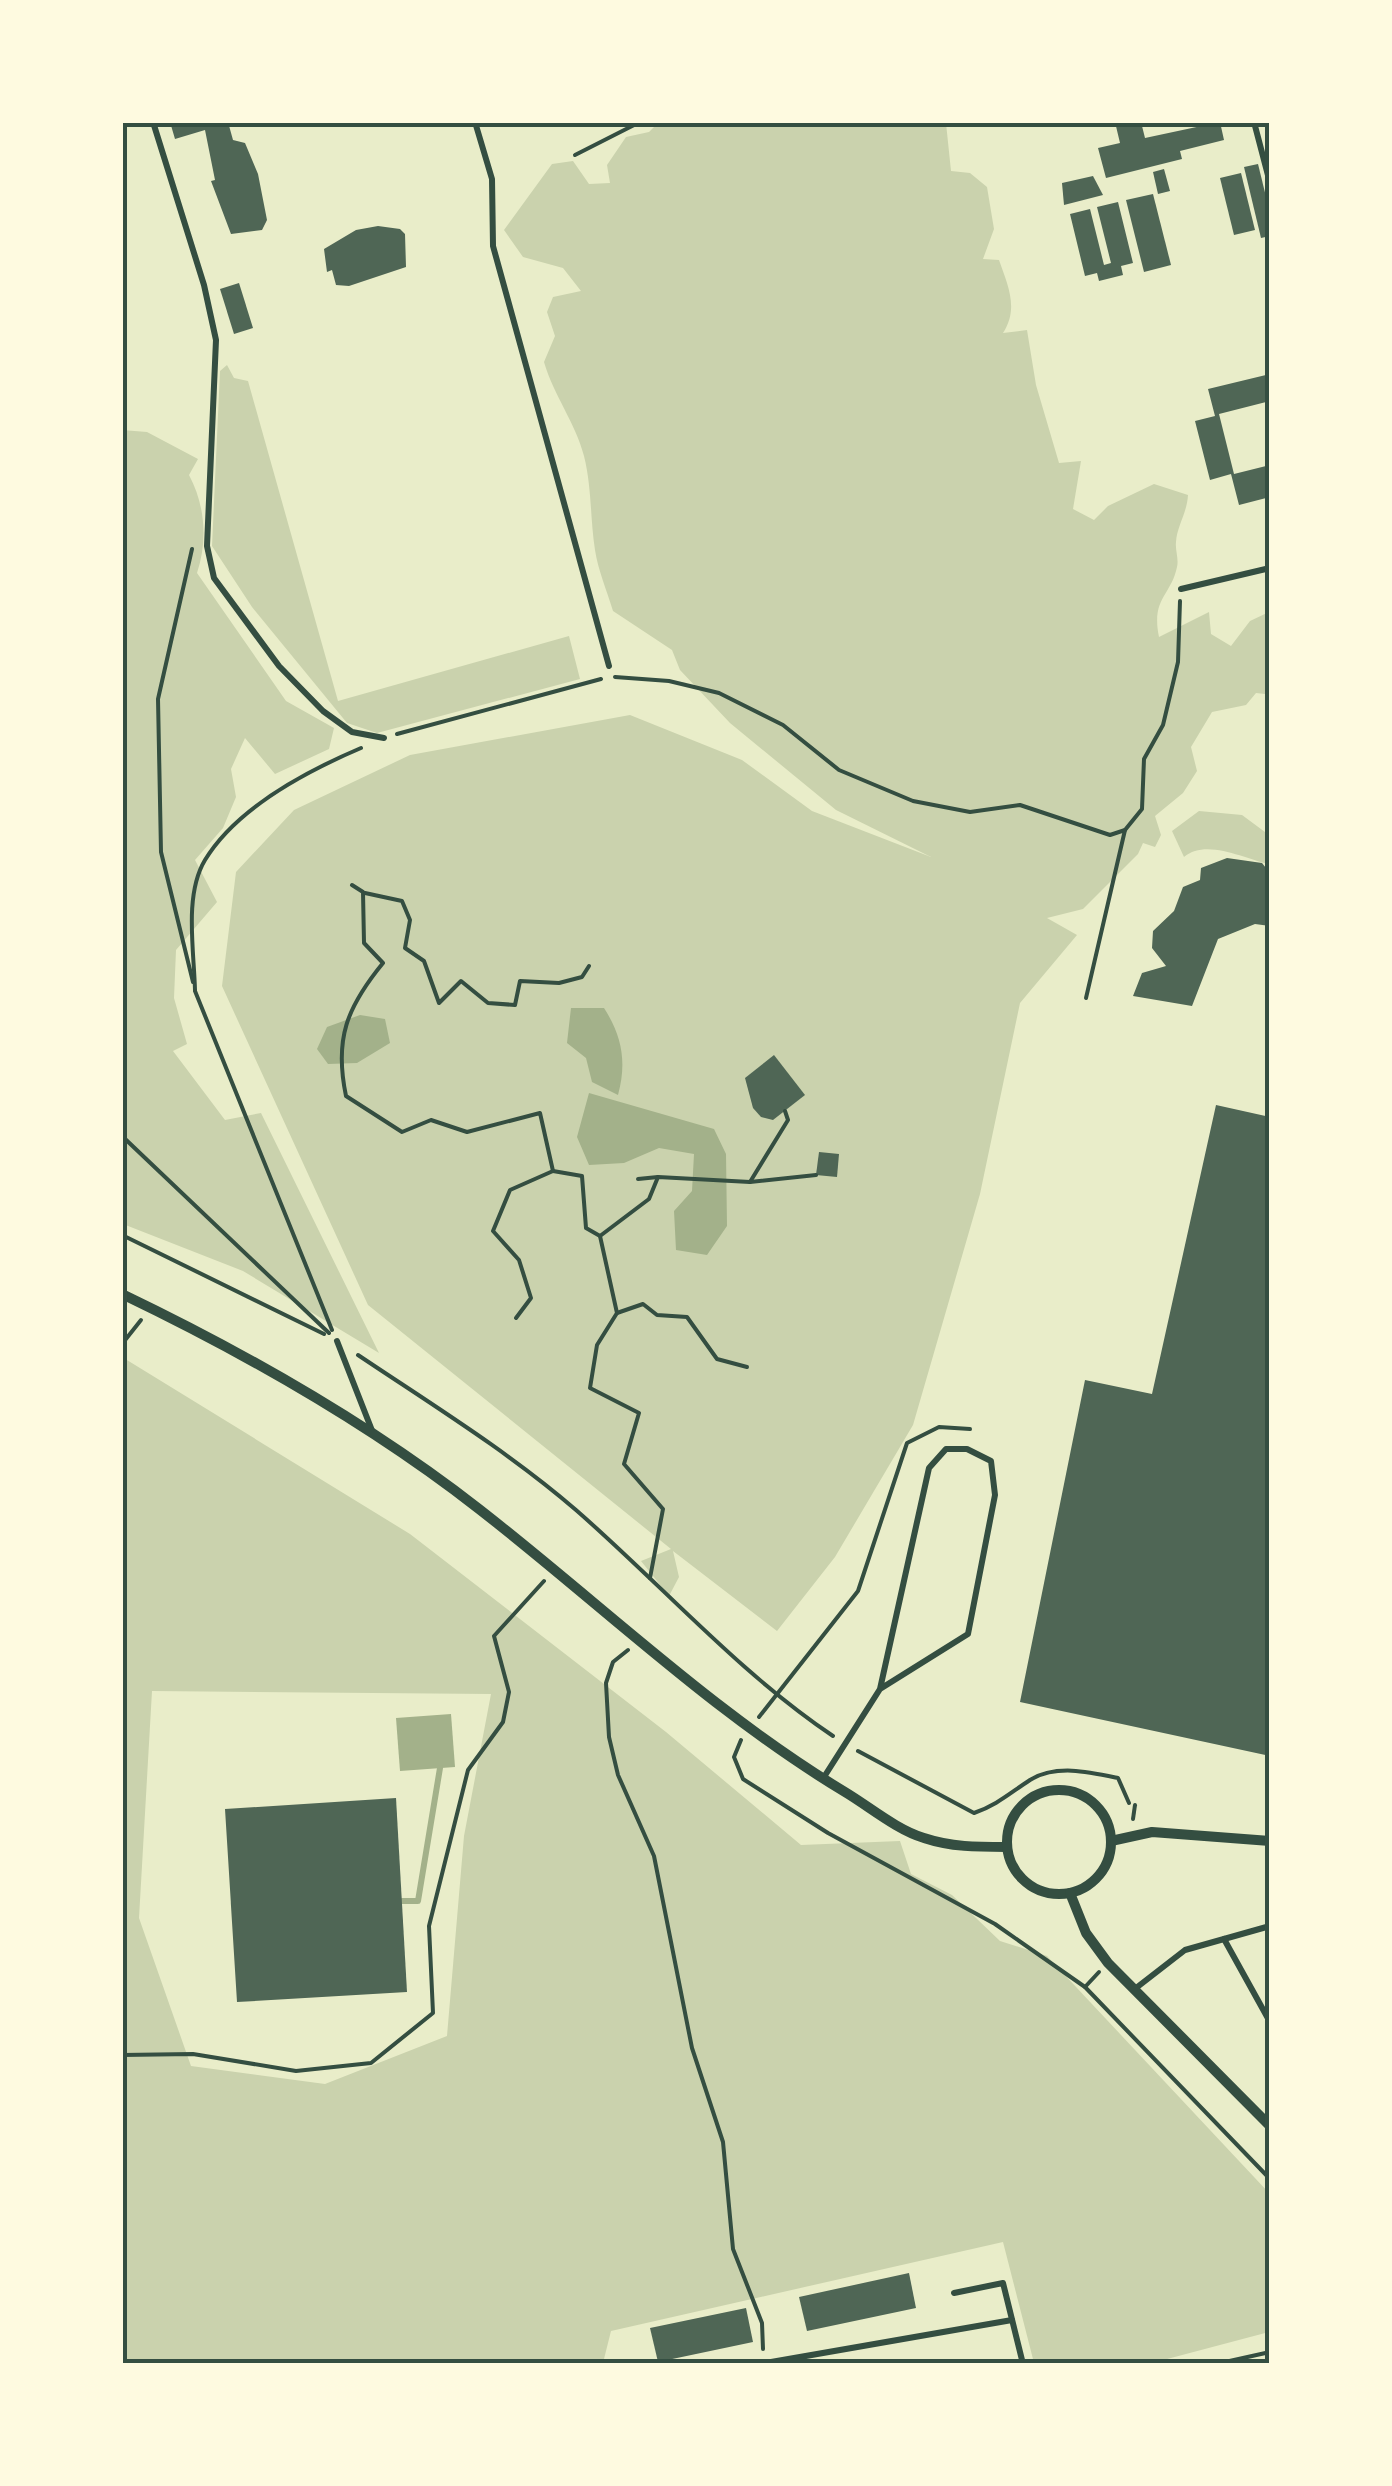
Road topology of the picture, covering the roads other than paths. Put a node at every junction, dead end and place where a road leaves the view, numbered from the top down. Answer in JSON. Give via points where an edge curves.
{"nodes":[{"id":1,"x":153,"y":122,"type":"edge"},
{"id":2,"x":475,"y":122,"type":"edge"},
{"id":3,"x":1254,"y":122,"type":"edge"},
{"id":4,"x":1270,"y":183,"type":"edge"},
{"id":5,"x":1270,"y":568,"type":"edge"},
{"id":6,"x":1181,"y":589,"type":"road end"},
{"id":7,"x":608,"y":666,"type":"dead end"},
{"id":8,"x":384,"y":738,"type":"road end"},
{"id":9,"x":122,"y":1294,"type":"edge"},
{"id":10,"x":337,"y":1341,"type":"road end"},
{"id":11,"x":374,"y":1436,"type":"junction"},
{"id":12,"x":880,"y":1689,"type":"junction"},
{"id":13,"x":822,"y":1779,"type":"junction"},
{"id":14,"x":1111,"y":1842,"type":"junction"},
{"id":15,"x":1270,"y":1842,"type":"edge"},
{"id":16,"x":1006,"y":1848,"type":"junction"},
{"id":17,"x":1070,"y":1894,"type":"junction"},
{"id":18,"x":1270,"y":1926,"type":"edge"},
{"id":19,"x":1224,"y":1939,"type":"junction"},
{"id":20,"x":1136,"y":1988,"type":"junction"},
{"id":21,"x":1270,"y":2022,"type":"edge"},
{"id":22,"x":1270,"y":2126,"type":"edge"},
{"id":23,"x":954,"y":2294,"type":"dead end"},
{"id":24,"x":1012,"y":2320,"type":"junction"},
{"id":25,"x":762,"y":2363,"type":"edge"},
{"id":26,"x":1024,"y":2364,"type":"edge"}],
"edges":[{"from":1,"to":8,"type":"lane","via":[[216,340],[207,546],[214,578],[279,666],[323,711],[352,732]]},
{"from":2,"to":7,"type":"lane","via":[[492,179],[493,246]]},
{"from":3,"to":4,"type":"lane"},
{"from":5,"to":6,"type":"lane"},
{"from":9,"to":11,"type":"street","via":[[225,1344]]},
{"from":10,"to":11,"type":"lane"},
{"from":11,"to":13,"type":"street","via":[[478,1508],[638,1642]]},
{"from":12,"to":12,"type":"lane","via":[[929,1468],[946,1449],[967,1449],[991,1461],[995,1495],[968,1634]]},
{"from":12,"to":13,"type":"lane"},
{"from":13,"to":16,"type":"street","via":[[920,1837],[963,1848]]},
{"from":14,"to":15,"type":"street","via":[[1152,1832]]},
{"from":14,"to":16,"type":"street","via":[[1098,1807],[1065,1790],[1029,1799],[1016,1812]]},
{"from":14,"to":17,"type":"street","via":[[1100,1875]]},
{"from":16,"to":17,"type":"street","via":[[1021,1879],[1036,1889]]},
{"from":17,"to":20,"type":"street","via":[[1086,1932]]},
{"from":18,"to":19,"type":"lane"},
{"from":19,"to":20,"type":"lane","via":[[1185,1950]]},
{"from":19,"to":21,"type":"lane"},
{"from":20,"to":22,"type":"street"},
{"from":23,"to":24,"type":"lane","via":[[1003,2283]]},
{"from":24,"to":25,"type":"lane"},
{"from":24,"to":26,"type":"lane"}]}
